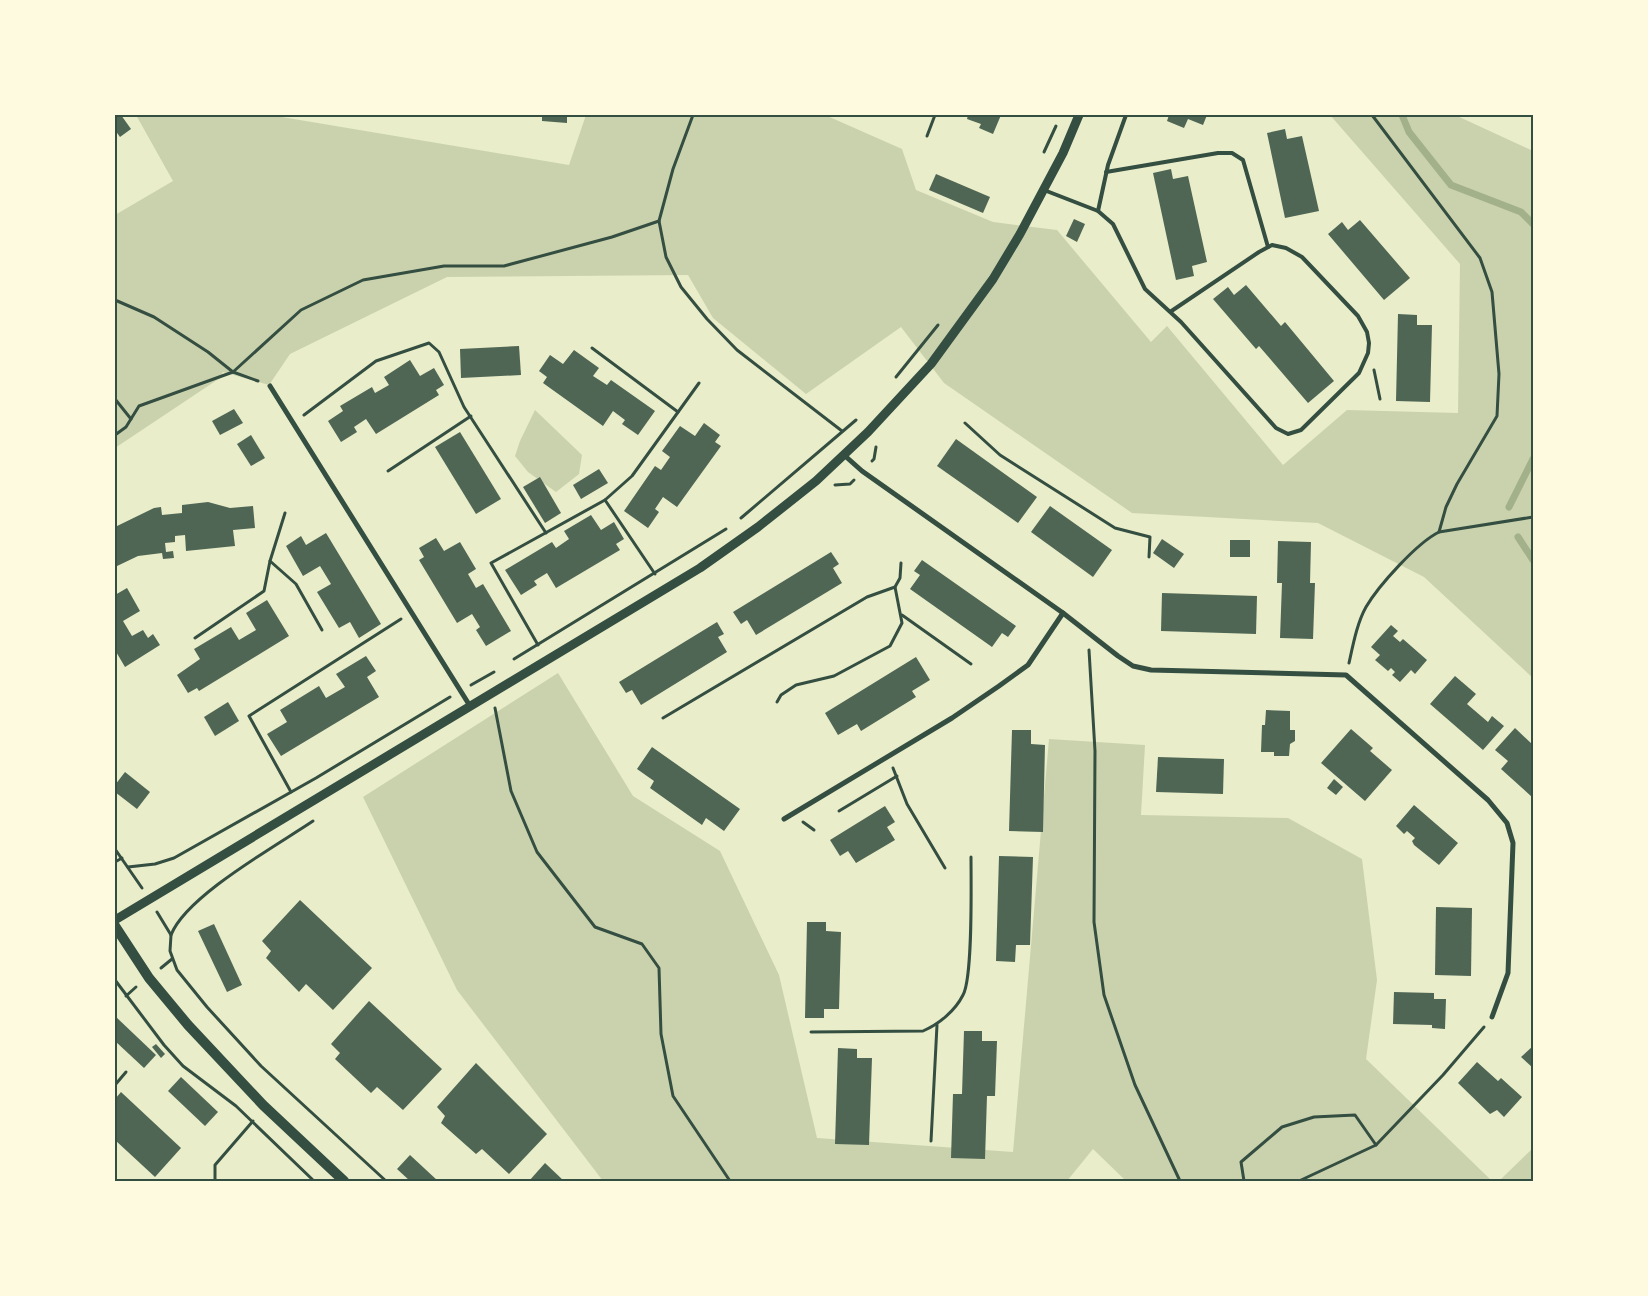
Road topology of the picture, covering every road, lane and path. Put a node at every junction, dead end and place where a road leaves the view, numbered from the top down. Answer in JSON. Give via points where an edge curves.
{"nodes":[{"id":1,"x":693,"y":115,"type":"edge"},
{"id":2,"x":935,"y":115,"type":"edge"},
{"id":3,"x":1079,"y":115,"type":"edge"},
{"id":4,"x":1126,"y":115,"type":"edge"},
{"id":5,"x":1372,"y":115,"type":"edge"},
{"id":6,"x":1056,"y":124,"type":"dead end"},
{"id":7,"x":927,"y":136,"type":"dead end"},
{"id":8,"x":1040,"y":159,"type":"dead end"},
{"id":9,"x":1106,"y":172,"type":"junction"},
{"id":10,"x":1044,"y":190,"type":"junction"},
{"id":11,"x":1098,"y":211,"type":"junction"},
{"id":12,"x":659,"y":221,"type":"junction"},
{"id":13,"x":1268,"y":247,"type":"junction"},
{"id":14,"x":115,"y":300,"type":"edge"},
{"id":15,"x":1170,"y":312,"type":"junction"},
{"id":16,"x":944,"y":318,"type":"dead end"},
{"id":17,"x":592,"y":348,"type":"dead end"},
{"id":18,"x":1368,"y":353,"type":"junction"},
{"id":19,"x":234,"y":372,"type":"junction"},
{"id":20,"x":892,"y":381,"type":"dead end"},
{"id":21,"x":699,"y":383,"type":"dead end"},
{"id":22,"x":270,"y":386,"type":"joint"},
{"id":23,"x":115,"y":399,"type":"edge"},
{"id":24,"x":1380,"y":399,"type":"dead end"},
{"id":25,"x":678,"y":412,"type":"junction"},
{"id":26,"x":862,"y":413,"type":"dead end"},
{"id":27,"x":471,"y":416,"type":"junction"},
{"id":28,"x":131,"y":419,"type":"junction"},
{"id":29,"x":965,"y":422,"type":"dead end"},
{"id":30,"x":294,"y":424,"type":"junction"},
{"id":31,"x":842,"y":431,"type":"junction"},
{"id":32,"x":115,"y":435,"type":"edge"},
{"id":33,"x":878,"y":442,"type":"dead end"},
{"id":34,"x":844,"y":455,"type":"junction"},
{"id":35,"x":388,"y":471,"type":"dead end"},
{"id":36,"x":862,"y":471,"type":"junction"},
{"id":37,"x":830,"y":488,"type":"dead end"},
{"id":38,"x":605,"y":500,"type":"junction"},
{"id":39,"x":285,"y":513,"type":"dead end"},
{"id":40,"x":1533,"y":517,"type":"edge"},
{"id":41,"x":739,"y":520,"type":"dead end"},
{"id":42,"x":731,"y":525,"type":"dead end"},
{"id":43,"x":546,"y":532,"type":"junction"},
{"id":44,"x":1439,"y":532,"type":"junction"},
{"id":45,"x":1149,"y":557,"type":"dead end"},
{"id":46,"x":270,"y":561,"type":"junction"},
{"id":47,"x":901,"y":563,"type":"dead end"},
{"id":48,"x":655,"y":574,"type":"junction"},
{"id":49,"x":895,"y":587,"type":"junction"},
{"id":50,"x":412,"y":612,"type":"junction"},
{"id":51,"x":1063,"y":613,"type":"junction"},
{"id":52,"x":901,"y":614,"type":"junction"},
{"id":53,"x":322,"y":630,"type":"dead end"},
{"id":54,"x":1088,"y":631,"type":"junction"},
{"id":55,"x":195,"y":638,"type":"dead end"},
{"id":56,"x":538,"y":645,"type":"junction"},
{"id":57,"x":513,"y":660,"type":"dead end"},
{"id":58,"x":971,"y":664,"type":"dead end"},
{"id":59,"x":496,"y":670,"type":"dead end"},
{"id":60,"x":1346,"y":675,"type":"junction"},
{"id":61,"x":461,"y":690,"type":"junction"},
{"id":62,"x":502,"y":702,"type":"dead end"},
{"id":63,"x":777,"y":702,"type":"dead end"},
{"id":64,"x":470,"y":706,"type":"junction"},
{"id":65,"x":494,"y":706,"type":"junction"},
{"id":66,"x":486,"y":711,"type":"dead end"},
{"id":67,"x":662,"y":718,"type":"dead end"},
{"id":68,"x":888,"y":756,"type":"junction"},
{"id":69,"x":897,"y":776,"type":"junction"},
{"id":70,"x":291,"y":792,"type":"junction"},
{"id":71,"x":839,"y":811,"type":"dead end"},
{"id":72,"x":318,"y":818,"type":"dead end"},
{"id":73,"x":784,"y":820,"type":"dead end"},
{"id":74,"x":115,"y":849,"type":"edge"},
{"id":75,"x":971,"y":857,"type":"dead end"},
{"id":76,"x":122,"y":858,"type":"junction"},
{"id":77,"x":115,"y":862,"type":"edge"},
{"id":78,"x":128,"y":867,"type":"junction"},
{"id":79,"x":945,"y":868,"type":"dead end"},
{"id":80,"x":150,"y":900,"type":"junction"},
{"id":81,"x":115,"y":920,"type":"edge"},
{"id":82,"x":115,"y":926,"type":"edge"},
{"id":83,"x":171,"y":935,"type":"junction"},
{"id":84,"x":115,"y":980,"type":"edge"},
{"id":85,"x":1492,"y":1017,"type":"joint"},
{"id":86,"x":937,"y":1024,"type":"junction"},
{"id":87,"x":811,"y":1032,"type":"dead end"},
{"id":88,"x":126,"y":1072,"type":"dead end"},
{"id":89,"x":115,"y":1084,"type":"edge"},
{"id":90,"x":253,"y":1121,"type":"junction"},
{"id":91,"x":931,"y":1141,"type":"dead end"},
{"id":92,"x":1376,"y":1145,"type":"junction"},
{"id":93,"x":215,"y":1181,"type":"edge"},
{"id":94,"x":314,"y":1181,"type":"edge"},
{"id":95,"x":344,"y":1181,"type":"edge"},
{"id":96,"x":386,"y":1181,"type":"edge"},
{"id":97,"x":730,"y":1181,"type":"edge"},
{"id":98,"x":1180,"y":1181,"type":"edge"},
{"id":99,"x":1244,"y":1181,"type":"edge"},
{"id":100,"x":1300,"y":1181,"type":"edge"}],
"edges":[{"from":1,"to":12,"type":"path","via":[[673,169]]},
{"from":2,"to":7,"type":"path"},
{"from":3,"to":10,"type":"street"},
{"from":4,"to":9,"type":"lane"},
{"from":5,"to":44,"type":"path","via":[[1480,258],[1492,292],[1500,374],[1496,416],[1457,484]]},
{"from":6,"to":8,"type":"path"},
{"from":9,"to":11,"type":"lane"},
{"from":9,"to":13,"type":"lane","via":[[1232,153],[1243,160]]},
{"from":10,"to":11,"type":"lane"},
{"from":10,"to":34,"type":"street","via":[[993,280],[931,364]]},
{"from":11,"to":15,"type":"lane","via":[[1113,224],[1145,289]]},
{"from":12,"to":19,"type":"path","via":[[504,266],[444,266],[363,280],[301,310]]},
{"from":12,"to":31,"type":"path","via":[[666,257],[682,287],[707,319],[738,350]]},
{"from":13,"to":15,"type":"lane"},
{"from":13,"to":18,"type":"lane","via":[[1286,248],[1302,256],[1358,316],[1367,332]]},
{"from":14,"to":19,"type":"path","via":[[154,317]]},
{"from":15,"to":18,"type":"lane","via":[[1276,428],[1288,434],[1301,430],[1359,373]]},
{"from":16,"to":20,"type":"path"},
{"from":17,"to":25,"type":"path"},
{"from":18,"to":24,"type":"path","via":[[1374,366]]},
{"from":19,"to":22,"type":"path"},
{"from":19,"to":28,"type":"path","via":[[139,406]]},
{"from":21,"to":25,"type":"path"},
{"from":22,"to":30,"type":"street"},
{"from":23,"to":28,"type":"path"},
{"from":25,"to":38,"type":"path","via":[[632,476]]},
{"from":26,"to":31,"type":"path"},
{"from":27,"to":30,"type":"path","via":[[440,352],[429,343],[376,361]]},
{"from":27,"to":35,"type":"path"},
{"from":27,"to":43,"type":"path"},
{"from":28,"to":32,"type":"path"},
{"from":29,"to":45,"type":"path","via":[[1000,455],[1115,528],[1150,537]]},
{"from":30,"to":50,"type":"street"},
{"from":31,"to":41,"type":"path"},
{"from":33,"to":36,"type":"path","via":[[874,458]]},
{"from":34,"to":36,"type":"street"},
{"from":34,"to":64,"type":"street","via":[[758,527],[700,568]]},
{"from":36,"to":37,"type":"path","via":[[850,484],[836,484]]},
{"from":36,"to":51,"type":"street"},
{"from":38,"to":43,"type":"path"},
{"from":38,"to":48,"type":"path"},
{"from":39,"to":46,"type":"path"},
{"from":40,"to":44,"type":"path"},
{"from":42,"to":48,"type":"path"},
{"from":43,"to":56,"type":"path","via":[[491,563]]},
{"from":44,"to":60,"type":"path","via":[[1425,539],[1366,607]]},
{"from":46,"to":53,"type":"path","via":[[296,584]]},
{"from":46,"to":55,"type":"path","via":[[264,591]]},
{"from":47,"to":49,"type":"path","via":[[900,578]]},
{"from":48,"to":56,"type":"path"},
{"from":49,"to":52,"type":"path"},
{"from":49,"to":67,"type":"path","via":[[867,597]]},
{"from":50,"to":61,"type":"street"},
{"from":50,"to":70,"type":"path","via":[[249,716]]},
{"from":51,"to":54,"type":"street"},
{"from":51,"to":68,"type":"street","via":[[1028,664],[952,718]]},
{"from":52,"to":58,"type":"path"},
{"from":52,"to":63,"type":"path","via":[[902,623],[890,646],[834,676],[796,685],[781,694]]},
{"from":54,"to":60,"type":"street","via":[[1133,666],[1151,670]]},
{"from":54,"to":98,"type":"path","via":[[1096,751],[1094,922],[1104,995],[1136,1085]]},
{"from":56,"to":57,"type":"path"},
{"from":59,"to":61,"type":"path"},
{"from":60,"to":85,"type":"street","via":[[1488,800],[1507,823],[1513,843],[1508,973]]},
{"from":61,"to":64,"type":"street"},
{"from":61,"to":70,"type":"path"},
{"from":62,"to":65,"type":"path"},
{"from":64,"to":80,"type":"street"},
{"from":65,"to":66,"type":"path"},
{"from":65,"to":97,"type":"path","via":[[511,791],[538,852],[595,927],[642,944],[659,968],[661,1034],[672,1096]]},
{"from":68,"to":69,"type":"path"},
{"from":68,"to":73,"type":"street"},
{"from":69,"to":71,"type":"path"},
{"from":69,"to":79,"type":"path","via":[[907,804]]},
{"from":70,"to":78,"type":"path","via":[[174,858]]},
{"from":72,"to":83,"type":"path","via":[[196,900],[180,918]]},
{"from":74,"to":76,"type":"path"},
{"from":75,"to":86,"type":"path","via":[[967,974],[963,995]]},
{"from":76,"to":77,"type":"path"},
{"from":76,"to":78,"type":"path"},
{"from":78,"to":80,"type":"path"},
{"from":80,"to":81,"type":"street"},
{"from":80,"to":83,"type":"path"},
{"from":82,"to":95,"type":"main road","via":[[149,978],[188,1025],[263,1105]]},
{"from":83,"to":96,"type":"path","via":[[170,951],[177,970],[207,1007],[262,1066]]},
{"from":84,"to":90,"type":"path","via":[[183,1066]]},
{"from":85,"to":92,"type":"path","via":[[1443,1075]]},
{"from":86,"to":87,"type":"path","via":[[923,1031]]},
{"from":86,"to":91,"type":"path"},
{"from":88,"to":89,"type":"path"},
{"from":90,"to":93,"type":"path","via":[[215,1165]]},
{"from":90,"to":94,"type":"path"},
{"from":92,"to":99,"type":"path","via":[[1355,1115],[1314,1116],[1282,1127],[1241,1162]]},
{"from":92,"to":100,"type":"path"}]}
